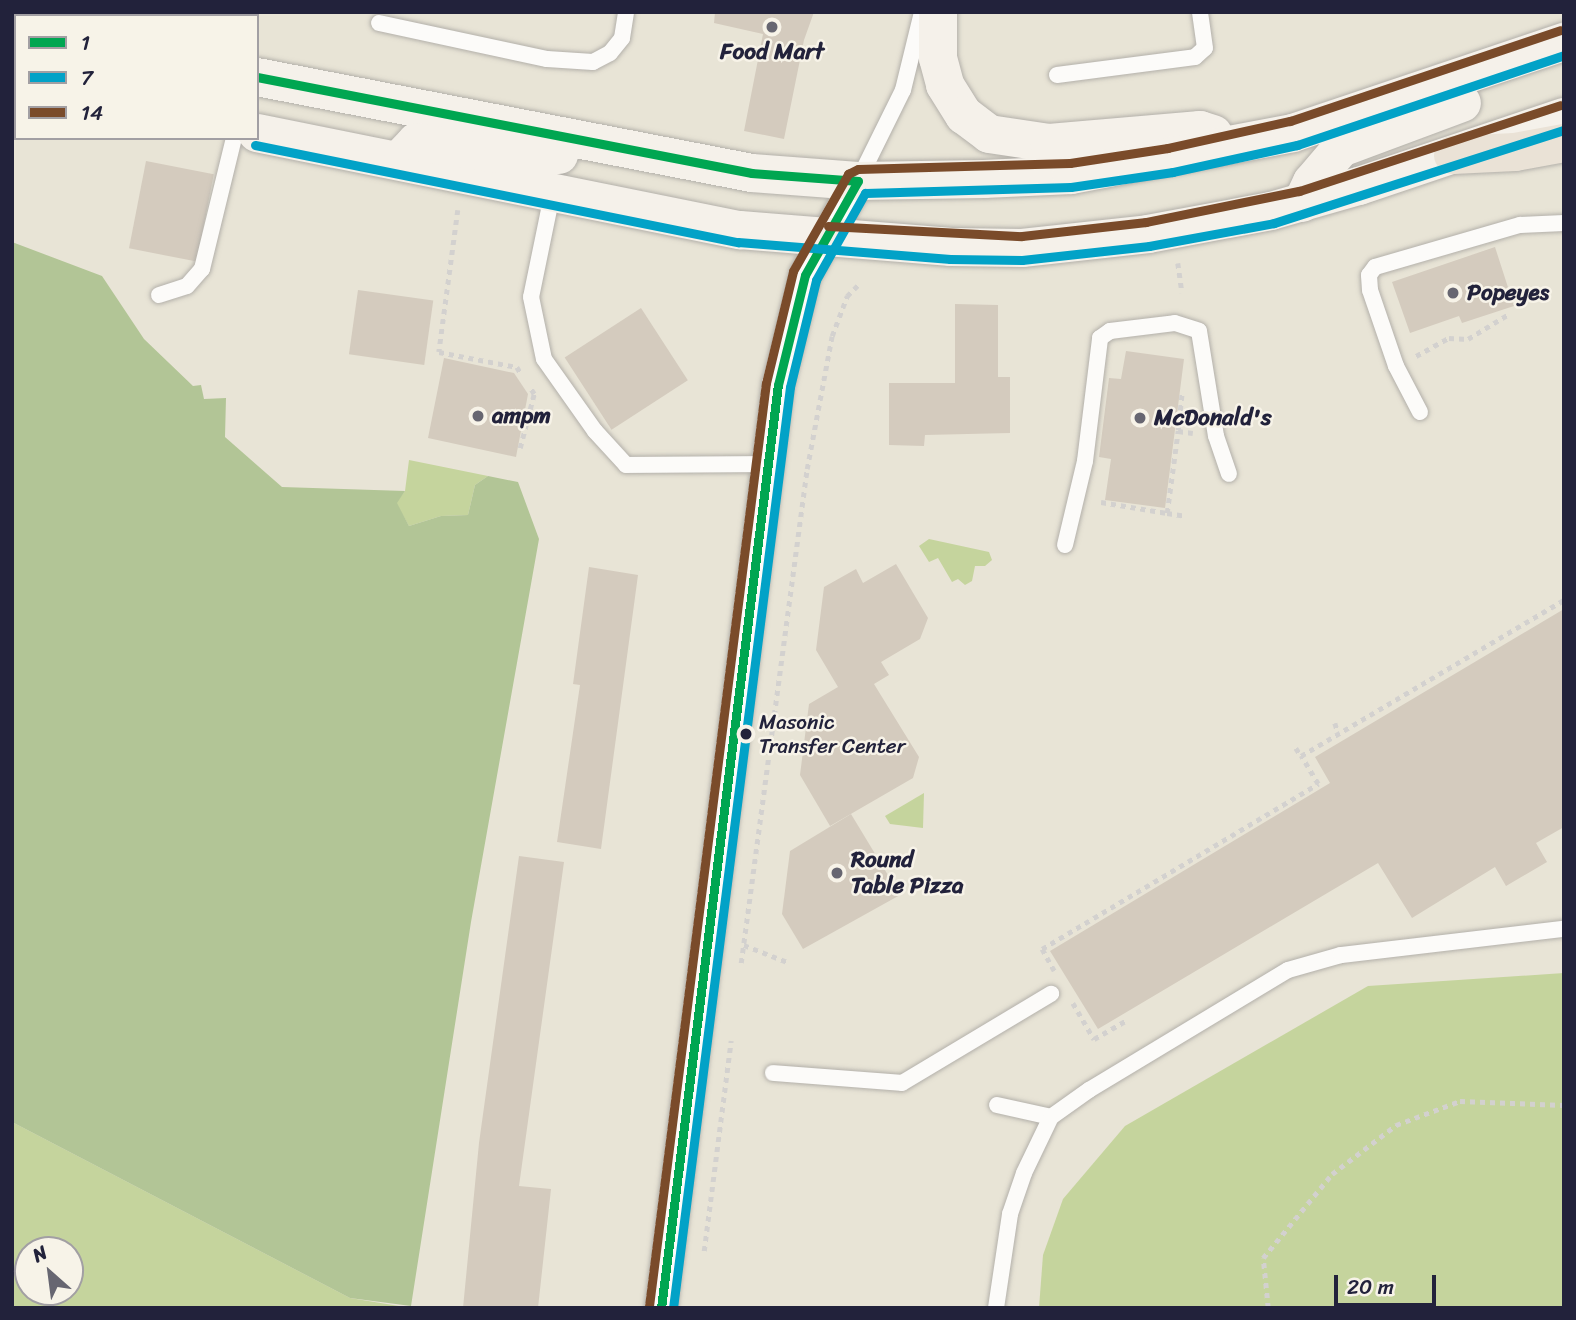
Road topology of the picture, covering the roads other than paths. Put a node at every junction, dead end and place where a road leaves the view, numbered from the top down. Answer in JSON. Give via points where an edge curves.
{"nodes":[{"id":1,"x":626,"y":12,"type":"edge"},
{"id":2,"x":922,"y":12,"type":"edge"},
{"id":3,"x":938,"y":12,"type":"edge"},
{"id":4,"x":1200,"y":12,"type":"edge"},
{"id":5,"x":379,"y":23,"type":"dead end"},
{"id":6,"x":1564,"y":42,"type":"edge"},
{"id":7,"x":1564,"y":61,"type":"edge"},
{"id":8,"x":1057,"y":75,"type":"dead end"},
{"id":9,"x":259,"y":77,"type":"edge"},
{"id":10,"x":361,"y":98,"type":"junction"},
{"id":11,"x":1564,"y":117,"type":"edge"},
{"id":12,"x":259,"y":121,"type":"edge"},
{"id":13,"x":259,"y":133,"type":"edge"},
{"id":14,"x":234,"y":140,"type":"edge"},
{"id":15,"x":1564,"y":143,"type":"edge"},
{"id":16,"x":1245,"y":144,"type":"junction"},
{"id":17,"x":602,"y":147,"type":"junction"},
{"id":18,"x":1453,"y":155,"type":"junction"},
{"id":19,"x":399,"y":162,"type":"junction"},
{"id":20,"x":858,"y":181,"type":"junction"},
{"id":21,"x":552,"y":195,"type":"junction"},
{"id":22,"x":1302,"y":203,"type":"junction"},
{"id":23,"x":1564,"y":223,"type":"edge"},
{"id":24,"x":827,"y":238,"type":"junction"},
{"id":25,"x":159,"y":295,"type":"dead end"},
{"id":26,"x":1420,"y":412,"type":"dead end"},
{"id":27,"x":766,"y":464,"type":"junction"},
{"id":28,"x":1229,"y":474,"type":"dead end"},
{"id":29,"x":1065,"y":545,"type":"dead end"},
{"id":30,"x":1564,"y":929,"type":"edge"},
{"id":31,"x":1060,"y":991,"type":"road end"},
{"id":32,"x":774,"y":1073,"type":"dead end"},
{"id":33,"x":996,"y":1105,"type":"dead end"},
{"id":34,"x":1051,"y":1117,"type":"junction"},
{"id":35,"x":661,"y":1308,"type":"edge"},
{"id":36,"x":996,"y":1308,"type":"edge"}],
"edges":[{"from":1,"to":5,"type":"lane","via":[[622,38],[610,53],[593,62],[547,59]]},
{"from":2,"to":20,"type":"lane","via":[[903,90]]},
{"from":3,"to":16,"type":"main road","via":[[938,58],[945,85],[964,115],[989,134],[1049,143],[1200,130]]},
{"from":4,"to":8,"type":"lane","via":[[1205,48],[1195,57]]},
{"from":6,"to":16,"type":"main road","via":[[1293,133]]},
{"from":7,"to":22,"type":"main road","via":[[1553,70],[1341,148],[1312,182]]},
{"from":9,"to":10,"type":"main road"},
{"from":10,"to":12,"type":"main road","via":[[334,119]]},
{"from":10,"to":17,"type":"main road"},
{"from":11,"to":18,"type":"main road"},
{"from":13,"to":19,"type":"main road"},
{"from":14,"to":25,"type":"lane","via":[[202,269],[187,286]]},
{"from":15,"to":18,"type":"main road","via":[[1515,152]]},
{"from":16,"to":20,"type":"main road","via":[[1071,176]]},
{"from":17,"to":19,"type":"main road","via":[[546,158],[416,142]]},
{"from":17,"to":20,"type":"main road","via":[[752,173]]},
{"from":18,"to":22,"type":"main road"},
{"from":19,"to":21,"type":"main road"},
{"from":20,"to":24,"type":"street"},
{"from":21,"to":24,"type":"main road","via":[[727,228]]},
{"from":21,"to":27,"type":"lane","via":[[531,297],[544,359],[595,431],[626,465]]},
{"from":22,"to":24,"type":"main road","via":[[1148,234],[1022,248]]},
{"from":23,"to":26,"type":"lane","via":[[1520,225],[1375,267],[1369,275],[1370,290],[1396,366]]},
{"from":24,"to":27,"type":"street","via":[[805,275],[789,335]]},
{"from":27,"to":35,"type":"street"},
{"from":28,"to":29,"type":"lane","via":[[1216,436],[1204,341],[1194,326],[1142,324],[1104,334],[1085,461]]},
{"from":30,"to":34,"type":"lane","via":[[1341,955],[1287,971]]},
{"from":31,"to":32,"type":"lane","via":[[902,1083]]},
{"from":33,"to":34,"type":"lane"},
{"from":34,"to":36,"type":"lane","via":[[1010,1214]]}]}
